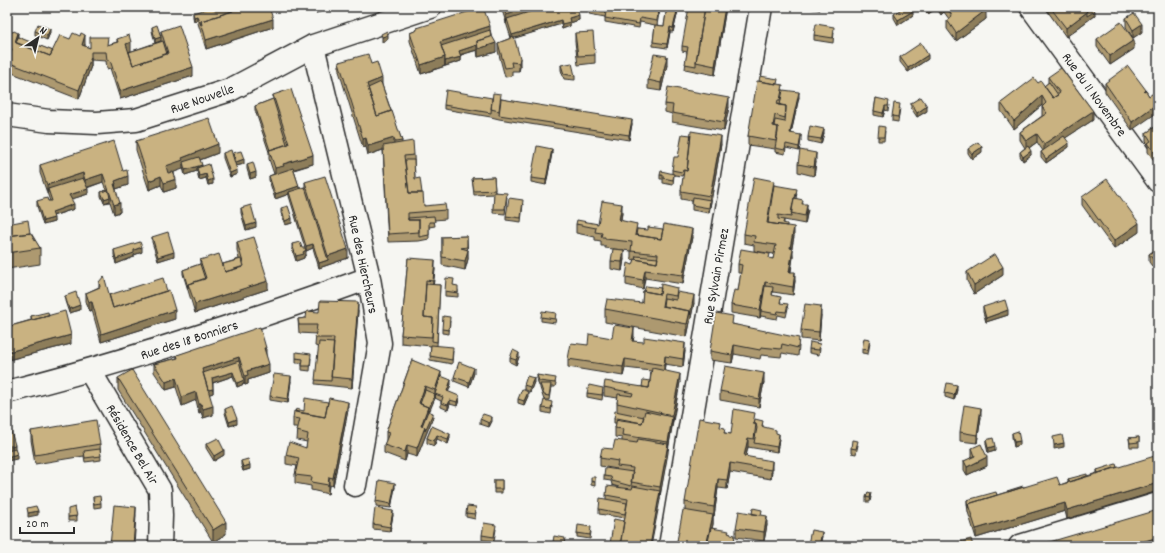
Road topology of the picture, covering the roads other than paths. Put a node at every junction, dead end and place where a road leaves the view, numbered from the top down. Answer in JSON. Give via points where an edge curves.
{"nodes":[{"id":1,"x":430,"y":7,"type":"edge"},
{"id":2,"x":761,"y":7,"type":"edge"},
{"id":3,"x":1031,"y":7,"type":"edge"},
{"id":4,"x":313,"y":46,"type":"junction"},
{"id":5,"x":7,"y":115,"type":"edge"},
{"id":6,"x":1158,"y":181,"type":"edge"},
{"id":7,"x":369,"y":278,"type":"junction"},
{"id":8,"x":90,"y":371,"type":"junction"},
{"id":9,"x":7,"y":392,"type":"edge"},
{"id":10,"x":355,"y":485,"type":"dead end"},
{"id":11,"x":1158,"y":504,"type":"edge"},
{"id":12,"x":160,"y":546,"type":"edge"},
{"id":13,"x":670,"y":546,"type":"edge"},
{"id":14,"x":1020,"y":546,"type":"edge"}],
"edges":[{"from":1,"to":4,"type":"street","name":"Rue Nouvelle"},
{"from":2,"to":13,"type":"street","name":"Rue Sylvain Pirmez"},
{"from":3,"to":6,"type":"street","name":"Rue du 11 Novembre"},
{"from":4,"to":5,"type":"street","name":"Rue Nouvelle","via":[[230,90],[136,120],[89,123]]},
{"from":4,"to":7,"type":"street","name":"Rue des Hiercheurs"},
{"from":7,"to":8,"type":"street","name":"Rue des 18 Bonniers"},
{"from":7,"to":10,"type":"street","name":"Rue des Hiercheurs","via":[[380,343]]},
{"from":8,"to":9,"type":"street","name":"Rue des 18 Bonniers"},
{"from":8,"to":12,"type":"street","name":"Résidence Bel Air","via":[[160,490]]},
{"from":11,"to":14,"type":"street"}]}
